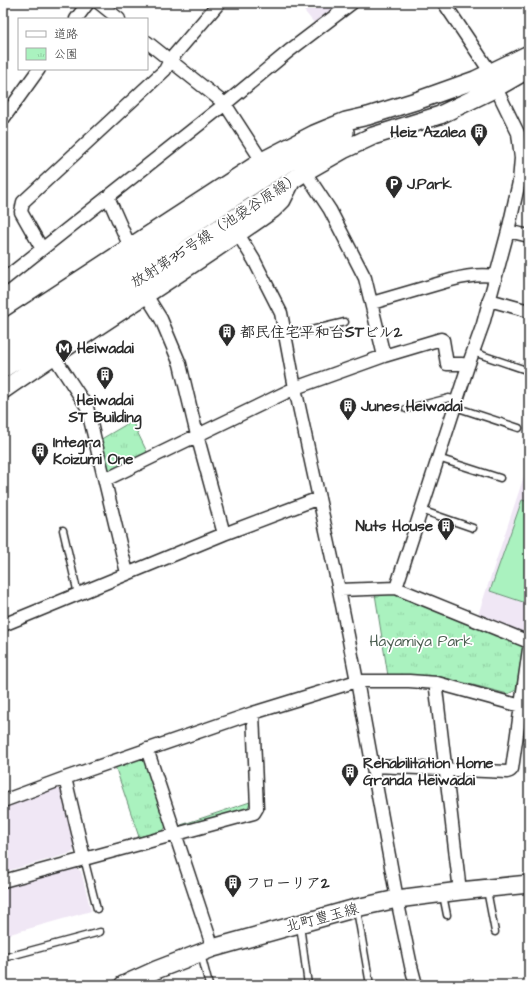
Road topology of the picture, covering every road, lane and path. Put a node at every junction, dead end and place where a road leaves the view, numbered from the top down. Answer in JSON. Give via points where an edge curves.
{"nodes":[{"id":1,"x":88,"y":3,"type":"edge"},
{"id":2,"x":99,"y":3,"type":"edge"},
{"id":3,"x":219,"y":3,"type":"edge"},
{"id":4,"x":352,"y":3,"type":"edge"},
{"id":5,"x":444,"y":3,"type":"edge"},
{"id":6,"x":77,"y":18,"type":"edge"},
{"id":7,"x":118,"y":18,"type":"edge"},
{"id":8,"x":148,"y":43,"type":"edge"},
{"id":9,"x":529,"y":54,"type":"edge"},
{"id":10,"x":170,"y":60,"type":"junction"},
{"id":11,"x":529,"y":69,"type":"edge"},
{"id":12,"x":38,"y":70,"type":"edge"},
{"id":13,"x":493,"y":81,"type":"junction"},
{"id":14,"x":419,"y":100,"type":"junction"},
{"id":15,"x":225,"y":104,"type":"junction"},
{"id":16,"x":3,"y":119,"type":"edge"},
{"id":17,"x":525,"y":159,"type":"edge"},
{"id":18,"x":262,"y":161,"type":"junction"},
{"id":19,"x":300,"y":176,"type":"junction"},
{"id":20,"x":108,"y":197,"type":"junction"},
{"id":21,"x":508,"y":231,"type":"junction"},
{"id":22,"x":238,"y":234,"type":"junction"},
{"id":23,"x":529,"y":236,"type":"edge"},
{"id":24,"x":130,"y":246,"type":"junction"},
{"id":25,"x":42,"y":249,"type":"junction"},
{"id":26,"x":496,"y":276,"type":"junction"},
{"id":27,"x":3,"y":280,"type":"edge"},
{"id":28,"x":146,"y":295,"type":"junction"},
{"id":29,"x":489,"y":300,"type":"junction"},
{"id":30,"x":372,"y":303,"type":"junction"},
{"id":31,"x":529,"y":311,"type":"edge"},
{"id":32,"x":345,"y":322,"type":"dead end"},
{"id":33,"x":3,"y":330,"type":"edge"},
{"id":34,"x":286,"y":336,"type":"junction"},
{"id":35,"x":3,"y":350,"type":"edge"},
{"id":36,"x":473,"y":352,"type":"junction"},
{"id":37,"x":53,"y":355,"type":"junction"},
{"id":38,"x":384,"y":356,"type":"junction"},
{"id":39,"x":468,"y":366,"type":"junction"},
{"id":40,"x":3,"y":368,"type":"edge"},
{"id":41,"x":529,"y":371,"type":"edge"},
{"id":42,"x":295,"y":388,"type":"junction"},
{"id":43,"x":3,"y":390,"type":"edge"},
{"id":44,"x":456,"y":404,"type":"junction"},
{"id":45,"x":406,"y":409,"type":"dead end"},
{"id":46,"x":519,"y":428,"type":"dead end"},
{"id":47,"x":198,"y":435,"type":"junction"},
{"id":48,"x":438,"y":458,"type":"junction"},
{"id":49,"x":500,"y":478,"type":"dead end"},
{"id":50,"x":105,"y":480,"type":"junction"},
{"id":51,"x":319,"y":498,"type":"junction"},
{"id":52,"x":421,"y":510,"type":"junction"},
{"id":53,"x":473,"y":528,"type":"dead end"},
{"id":54,"x":63,"y":530,"type":"dead end"},
{"id":55,"x":224,"y":534,"type":"junction"},
{"id":56,"x":127,"y":573,"type":"junction"},
{"id":57,"x":396,"y":588,"type":"junction"},
{"id":58,"x":339,"y":590,"type":"junction"},
{"id":59,"x":78,"y":594,"type":"junction"},
{"id":60,"x":3,"y":625,"type":"edge"},
{"id":61,"x":529,"y":642,"type":"edge"},
{"id":62,"x":529,"y":649,"type":"edge"},
{"id":63,"x":357,"y":681,"type":"junction"},
{"id":64,"x":437,"y":683,"type":"junction"},
{"id":65,"x":521,"y":706,"type":"junction"},
{"id":66,"x":253,"y":713,"type":"junction"},
{"id":67,"x":147,"y":749,"type":"junction"},
{"id":68,"x":374,"y":766,"type":"junction"},
{"id":69,"x":446,"y":770,"type":"junction"},
{"id":70,"x":65,"y":778,"type":"junction"},
{"id":71,"x":3,"y":801,"type":"edge"},
{"id":72,"x":175,"y":834,"type":"junction"},
{"id":73,"x":84,"y":858,"type":"junction"},
{"id":74,"x":3,"y":881,"type":"edge"},
{"id":75,"x":529,"y":884,"type":"edge"},
{"id":76,"x":487,"y":888,"type":"junction"},
{"id":77,"x":460,"y":891,"type":"junction"},
{"id":78,"x":442,"y":893,"type":"junction"},
{"id":79,"x":397,"y":899,"type":"junction"},
{"id":80,"x":356,"y":908,"type":"junction"},
{"id":81,"x":97,"y":909,"type":"dead end"},
{"id":82,"x":447,"y":915,"type":"dead end"},
{"id":83,"x":300,"y":924,"type":"junction"},
{"id":84,"x":100,"y":932,"type":"dead end"},
{"id":85,"x":495,"y":932,"type":"dead end"},
{"id":86,"x":207,"y":950,"type":"junction"},
{"id":87,"x":3,"y":958,"type":"edge"},
{"id":88,"x":124,"y":985,"type":"edge"},
{"id":89,"x":209,"y":985,"type":"edge"},
{"id":90,"x":308,"y":985,"type":"edge"},
{"id":91,"x":370,"y":985,"type":"edge"},
{"id":92,"x":416,"y":985,"type":"edge"}],
"edges":[{"from":1,"to":6,"type":"street"},
{"from":2,"to":7,"type":"street"},
{"from":3,"to":10,"type":"street"},
{"from":4,"to":15,"type":"street"},
{"from":5,"to":13,"type":"street"},
{"from":8,"to":10,"type":"street"},
{"from":9,"to":13,"type":"main road"},
{"from":10,"to":15,"type":"street"},
{"from":10,"to":25,"type":"street","via":[[165,70],[22,202],[21,212]]},
{"from":11,"to":13,"type":"main road"},
{"from":12,"to":16,"type":"street"},
{"from":13,"to":14,"type":"main road","via":[[476,80]]},
{"from":13,"to":17,"type":"street","via":[[518,133]]},
{"from":13,"to":19,"type":"main road","name":"放射第35号線（池袋谷原線）","via":[[440,115],[373,136],[343,150]]},
{"from":14,"to":18,"type":"main road","via":[[335,125]]},
{"from":14,"to":35,"type":"main road","name":"放射第35号線（池袋谷原線）","via":[[336,136],[277,169]]},
{"from":15,"to":18,"type":"street"},
{"from":15,"to":20,"type":"street"},
{"from":17,"to":21,"type":"street"},
{"from":18,"to":24,"type":"main road"},
{"from":19,"to":22,"type":"main road","via":[[273,209]]},
{"from":19,"to":30,"type":"street","via":[[330,210],[365,278]]},
{"from":19,"to":40,"type":"main road","name":"放射第35号線（池袋谷原線）"},
{"from":20,"to":24,"type":"street"},
{"from":20,"to":25,"type":"street"},
{"from":21,"to":23,"type":"street"},
{"from":21,"to":26,"type":"street"},
{"from":22,"to":28,"type":"main road"},
{"from":22,"to":34,"type":"street","via":[[281,313]]},
{"from":24,"to":33,"type":"main road"},
{"from":25,"to":27,"type":"street"},
{"from":26,"to":29,"type":"street"},
{"from":26,"to":30,"type":"street","via":[[463,277]]},
{"from":28,"to":37,"type":"main road"},
{"from":28,"to":47,"type":"street","via":[[161,319],[180,364]]},
{"from":29,"to":31,"type":"street"},
{"from":29,"to":36,"type":"street"},
{"from":30,"to":38,"type":"street"},
{"from":32,"to":34,"type":"lane"},
{"from":34,"to":42,"type":"street"},
{"from":36,"to":39,"type":"street"},
{"from":36,"to":41,"type":"lane"},
{"from":37,"to":43,"type":"main road"},
{"from":37,"to":50,"type":"street","via":[[87,407]]},
{"from":38,"to":39,"type":"street","via":[[441,339],[444,340],[448,364]]},
{"from":38,"to":42,"type":"street"},
{"from":39,"to":44,"type":"street"},
{"from":42,"to":47,"type":"street"},
{"from":42,"to":51,"type":"street"},
{"from":44,"to":45,"type":"lane","via":[[449,398]]},
{"from":44,"to":46,"type":"lane"},
{"from":44,"to":48,"type":"street"},
{"from":47,"to":50,"type":"street"},
{"from":47,"to":55,"type":"street"},
{"from":48,"to":49,"type":"lane"},
{"from":48,"to":52,"type":"street"},
{"from":50,"to":56,"type":"street"},
{"from":51,"to":55,"type":"street"},
{"from":51,"to":58,"type":"street"},
{"from":52,"to":53,"type":"lane"},
{"from":52,"to":57,"type":"street"},
{"from":54,"to":59,"type":"lane"},
{"from":55,"to":56,"type":"street"},
{"from":56,"to":59,"type":"street"},
{"from":57,"to":58,"type":"street"},
{"from":57,"to":61,"type":"street"},
{"from":58,"to":63,"type":"street"},
{"from":59,"to":60,"type":"street"},
{"from":62,"to":65,"type":"street"},
{"from":63,"to":64,"type":"street"},
{"from":63,"to":66,"type":"street"},
{"from":63,"to":68,"type":"street"},
{"from":64,"to":65,"type":"street"},
{"from":64,"to":69,"type":"street"},
{"from":65,"to":69,"type":"street","via":[[510,771]]},
{"from":66,"to":67,"type":"street"},
{"from":66,"to":72,"type":"street","via":[[256,811]]},
{"from":67,"to":70,"type":"street"},
{"from":67,"to":72,"type":"street"},
{"from":68,"to":69,"type":"street"},
{"from":68,"to":79,"type":"street"},
{"from":69,"to":77,"type":"street"},
{"from":70,"to":71,"type":"street"},
{"from":70,"to":73,"type":"street"},
{"from":72,"to":73,"type":"street"},
{"from":72,"to":86,"type":"street"},
{"from":73,"to":74,"type":"street"},
{"from":73,"to":81,"type":"lane"},
{"from":75,"to":76,"type":"main road","name":"北町豊玉線"},
{"from":76,"to":77,"type":"main road","name":"北町豊玉線"},
{"from":76,"to":85,"type":"lane"},
{"from":77,"to":78,"type":"main road","name":"北町豊玉線"},
{"from":78,"to":79,"type":"main road","name":"北町豊玉線"},
{"from":78,"to":82,"type":"lane"},
{"from":79,"to":80,"type":"main road","name":"北町豊玉線"},
{"from":79,"to":92,"type":"street"},
{"from":80,"to":83,"type":"main road","name":"北町豊玉線"},
{"from":80,"to":91,"type":"lane"},
{"from":83,"to":86,"type":"main road","name":"北町豊玉線"},
{"from":83,"to":90,"type":"lane"},
{"from":84,"to":87,"type":"lane"},
{"from":86,"to":88,"type":"main road","name":"北町豊玉線"},
{"from":86,"to":89,"type":"lane"}]}
